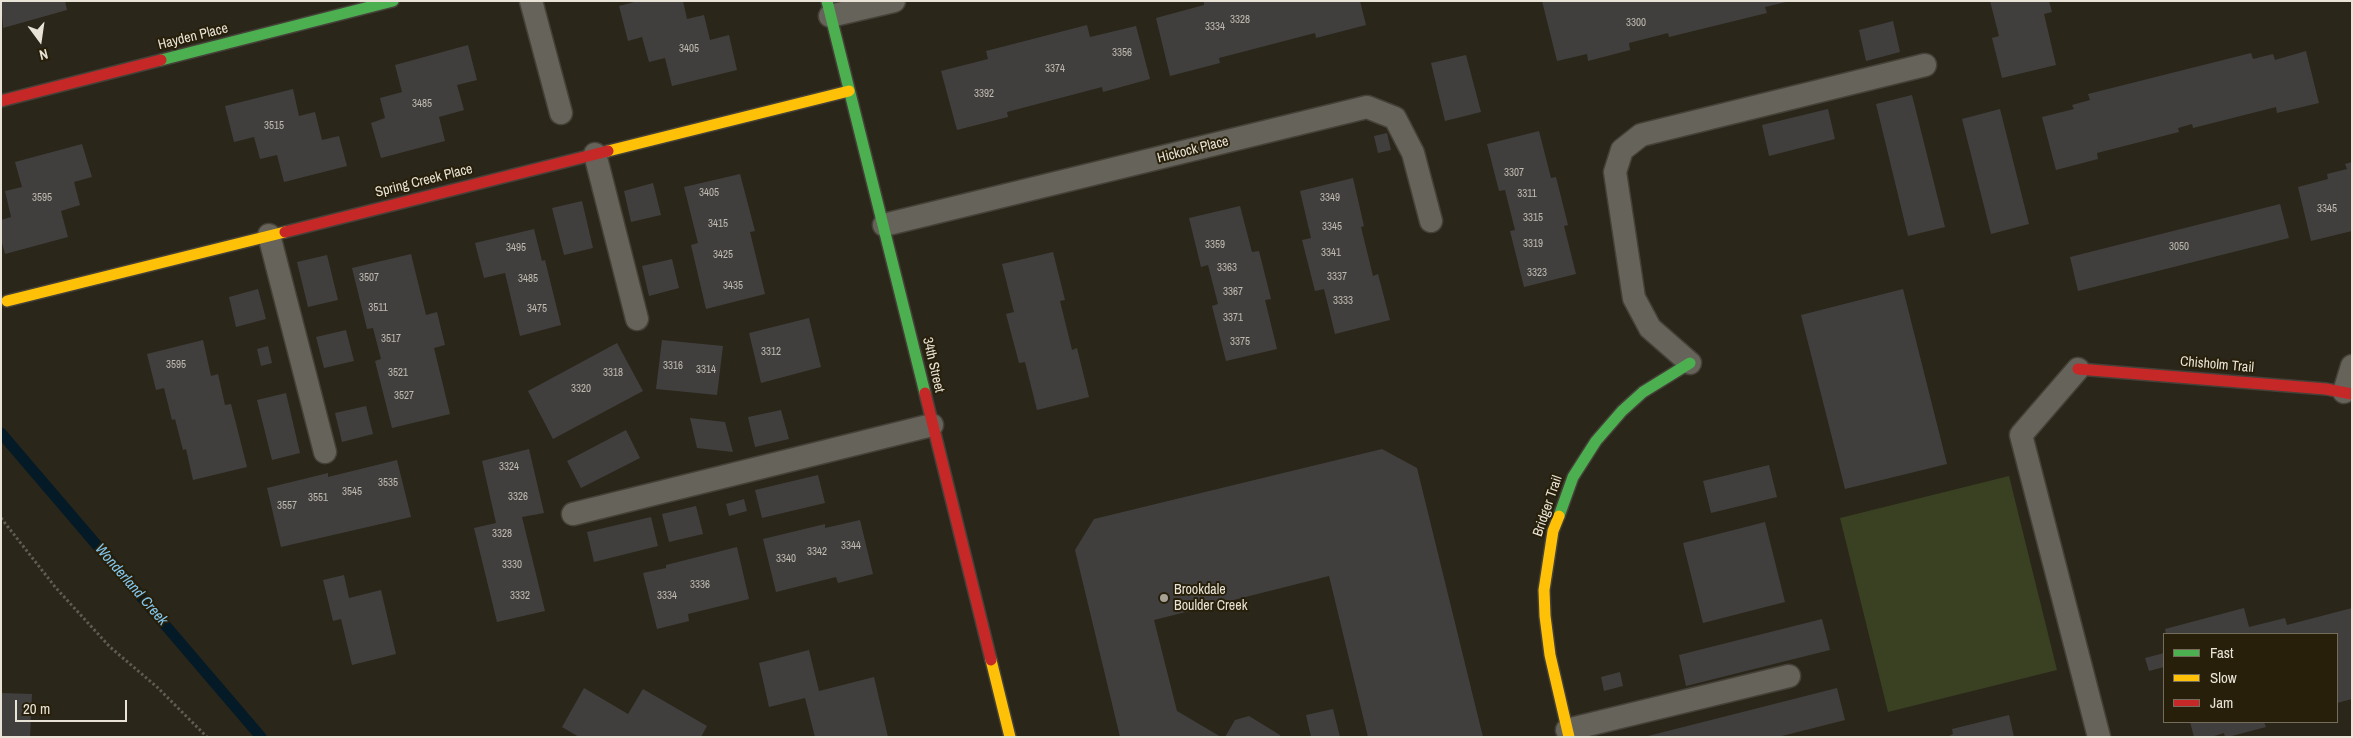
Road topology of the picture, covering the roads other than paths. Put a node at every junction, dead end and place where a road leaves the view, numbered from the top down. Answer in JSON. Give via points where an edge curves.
{"nodes":[{"id":1,"x":392,"y":1,"type":"edge"},
{"id":2,"x":531,"y":1,"type":"edge"},
{"id":3,"x":894,"y":1,"type":"edge"},
{"id":4,"x":829,"y":9,"type":"edge"},
{"id":5,"x":1925,"y":65,"type":"dead end"},
{"id":6,"x":849,"y":91,"type":"junction"},
{"id":7,"x":1,"y":101,"type":"edge"},
{"id":8,"x":561,"y":113,"type":"dead end"},
{"id":9,"x":595,"y":154,"type":"junction"},
{"id":10,"x":1432,"y":220,"type":"dead end"},
{"id":11,"x":884,"y":226,"type":"junction"},
{"id":12,"x":269,"y":235,"type":"junction"},
{"id":13,"x":7,"y":301,"type":"dead end"},
{"id":14,"x":637,"y":319,"type":"dead end"},
{"id":15,"x":1690,"y":363,"type":"joint"},
{"id":16,"x":2352,"y":366,"type":"edge"},
{"id":17,"x":2078,"y":369,"type":"joint"},
{"id":18,"x":2348,"y":393,"type":"edge"},
{"id":19,"x":932,"y":425,"type":"junction"},
{"id":20,"x":325,"y":452,"type":"dead end"},
{"id":21,"x":573,"y":514,"type":"dead end"},
{"id":22,"x":1789,"y":676,"type":"dead end"},
{"id":23,"x":1568,"y":733,"type":"edge"},
{"id":24,"x":1010,"y":737,"type":"edge"},
{"id":25,"x":2099,"y":737,"type":"edge"}],
"edges":[{"from":1,"to":7,"type":"street","name":"Hayden Place"},
{"from":2,"to":8,"type":"lane"},
{"from":3,"to":4,"type":"lane"},
{"from":4,"to":6,"type":"street","name":"34th Street"},
{"from":5,"to":15,"type":"lane","via":[[1642,135],[1622,150],[1615,172],[1634,298],[1650,328]]},
{"from":6,"to":9,"type":"street","name":"Spring Creek Place"},
{"from":6,"to":11,"type":"street","name":"34th Street"},
{"from":9,"to":12,"type":"street","name":"Spring Creek Place"},
{"from":9,"to":14,"type":"lane"},
{"from":10,"to":11,"type":"lane","name":"Hickock Place","via":[[1413,153],[1395,118],[1367,107]]},
{"from":11,"to":19,"type":"street","name":"34th Street"},
{"from":12,"to":13,"type":"street","name":"Spring Creek Place"},
{"from":12,"to":20,"type":"lane"},
{"from":15,"to":23,"type":"street","name":"Bridger Trail","via":[[1643,392],[1596,441],[1573,477],[1552,531],[1544,590],[1545,616],[1550,655]]},
{"from":16,"to":18,"type":"lane"},
{"from":17,"to":18,"type":"street","name":"Chisholm Trail"},
{"from":17,"to":25,"type":"lane","via":[[2021,435]]},
{"from":19,"to":21,"type":"lane"},
{"from":19,"to":24,"type":"street","name":"34th Street"},
{"from":22,"to":23,"type":"lane"}]}
